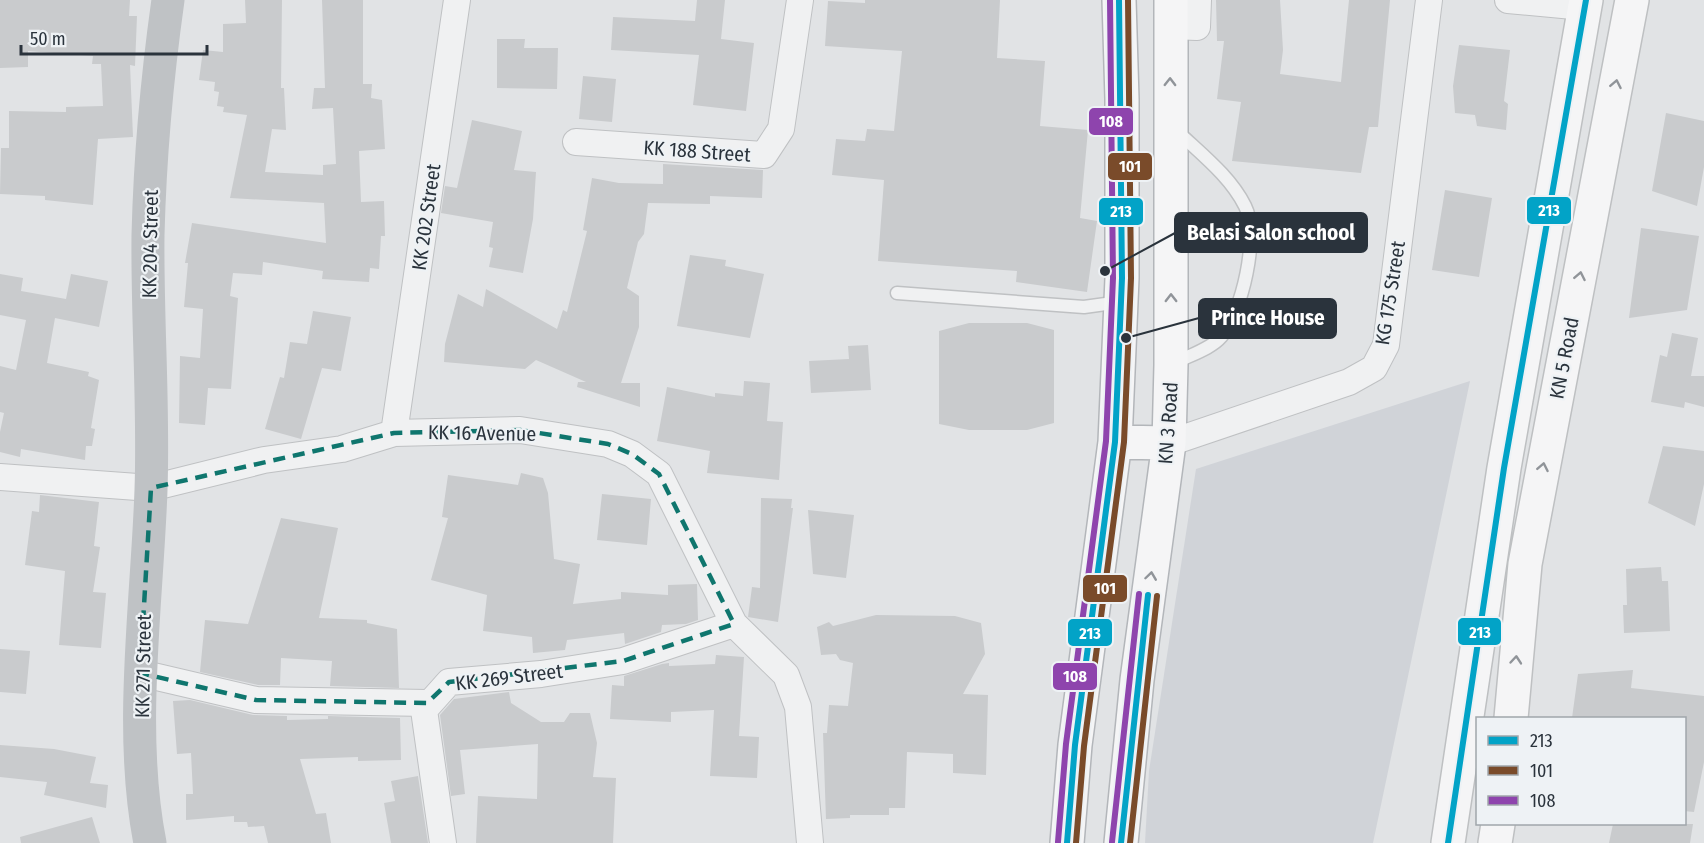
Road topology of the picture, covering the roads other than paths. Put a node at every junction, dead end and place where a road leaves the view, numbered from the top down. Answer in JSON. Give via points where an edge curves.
{"nodes":[{"id":1,"x":168,"y":0,"type":"edge"},
{"id":2,"x":457,"y":0,"type":"edge"},
{"id":3,"x":800,"y":0,"type":"edge"},
{"id":4,"x":1119,"y":0,"type":"edge"},
{"id":5,"x":1198,"y":0,"type":"edge"},
{"id":6,"x":1429,"y":0,"type":"edge"},
{"id":7,"x":1508,"y":0,"type":"edge"},
{"id":8,"x":1632,"y":0,"type":"edge"},
{"id":9,"x":1585,"y":4,"type":"edge"},
{"id":10,"x":1171,"y":13,"type":"edge"},
{"id":11,"x":1170,"y":124,"type":"junction"},
{"id":12,"x":576,"y":142,"type":"dead end"},
{"id":13,"x":897,"y":293,"type":"dead end"},
{"id":14,"x":1121,"y":302,"type":"junction"},
{"id":15,"x":1171,"y":365,"type":"junction"},
{"id":16,"x":394,"y":433,"type":"junction"},
{"id":17,"x":1115,"y":442,"type":"junction"},
{"id":18,"x":1169,"y":443,"type":"junction"},
{"id":19,"x":0,"y":477,"type":"edge"},
{"id":20,"x":151,"y":488,"type":"junction"},
{"id":21,"x":734,"y":624,"type":"junction"},
{"id":22,"x":140,"y":673,"type":"junction"},
{"id":23,"x":427,"y":704,"type":"junction"},
{"id":24,"x":1511,"y":717,"type":"edge"},
{"id":25,"x":1498,"y":825,"type":"edge"},
{"id":26,"x":150,"y":843,"type":"edge"},
{"id":27,"x":443,"y":843,"type":"edge"},
{"id":28,"x":810,"y":843,"type":"edge"},
{"id":29,"x":1067,"y":843,"type":"edge"},
{"id":30,"x":1121,"y":843,"type":"edge"},
{"id":31,"x":1448,"y":843,"type":"edge"},
{"id":32,"x":1495,"y":843,"type":"edge"}],
"edges":[{"from":1,"to":20,"type":"street","name":"KK 204 Street","via":[[157,82],[148,235]]},
{"from":2,"to":16,"type":"street","name":"KK 202 Street"},
{"from":3,"to":12,"type":"street","name":"KK 188 Street","via":[[781,129],[764,155]]},
{"from":4,"to":14,"type":"main road"},
{"from":5,"to":10,"type":"street","via":[[1197,27]]},
{"from":6,"to":18,"type":"street","name":"KG 175 Street","via":[[1386,345],[1374,369],[1349,382]]},
{"from":7,"to":9,"type":"street"},
{"from":24,"to":8,"type":"main road","name":"KN 5 Road","one_way":true,"via":[[1525,564]]},
{"from":9,"to":31,"type":"main road","name":"KN 5 Road","via":[[1504,468]]},
{"from":11,"to":10,"type":"main road","name":"KN 3 Road","one_way":true},
{"from":15,"to":11,"type":"main road","name":"KN 3 Road","one_way":true},
{"from":11,"to":15,"type":"lane","via":[[1233,185],[1247,208],[1251,228],[1248,268],[1234,318],[1220,339]]},
{"from":13,"to":14,"type":"lane","via":[[1084,307]]},
{"from":14,"to":17,"type":"main road"},
{"from":15,"to":18,"type":"main road","name":"KN 3 Road"},
{"from":16,"to":20,"type":"street","name":"KK 16 Avenue","via":[[342,449],[264,460]]},
{"from":16,"to":21,"type":"street","name":"KK 16 Avenue","via":[[520,430],[608,444],[632,454],[659,474]]},
{"from":17,"to":18,"type":"main road"},
{"from":17,"to":29,"type":"main road","via":[[1075,745]]},
{"from":30,"to":18,"type":"main road","name":"KN 3 Road","one_way":true,"via":[[1137,680]]},
{"from":19,"to":20,"type":"street","name":"KK 16 Avenue"},
{"from":20,"to":22,"type":"street","name":"KK 271 Street"},
{"from":21,"to":23,"type":"street","name":"KK 269 Street","via":[[623,661],[541,674],[449,682]]},
{"from":21,"to":28,"type":"street","name":"KK 16 Avenue","via":[[786,675],[798,707]]},
{"from":22,"to":23,"type":"street","via":[[256,700]]},
{"from":22,"to":26,"type":"street","name":"KK 271 Street","via":[[143,809]]},
{"from":23,"to":27,"type":"street","via":[[425,729]]},
{"from":25,"to":32,"type":"main road"}]}
